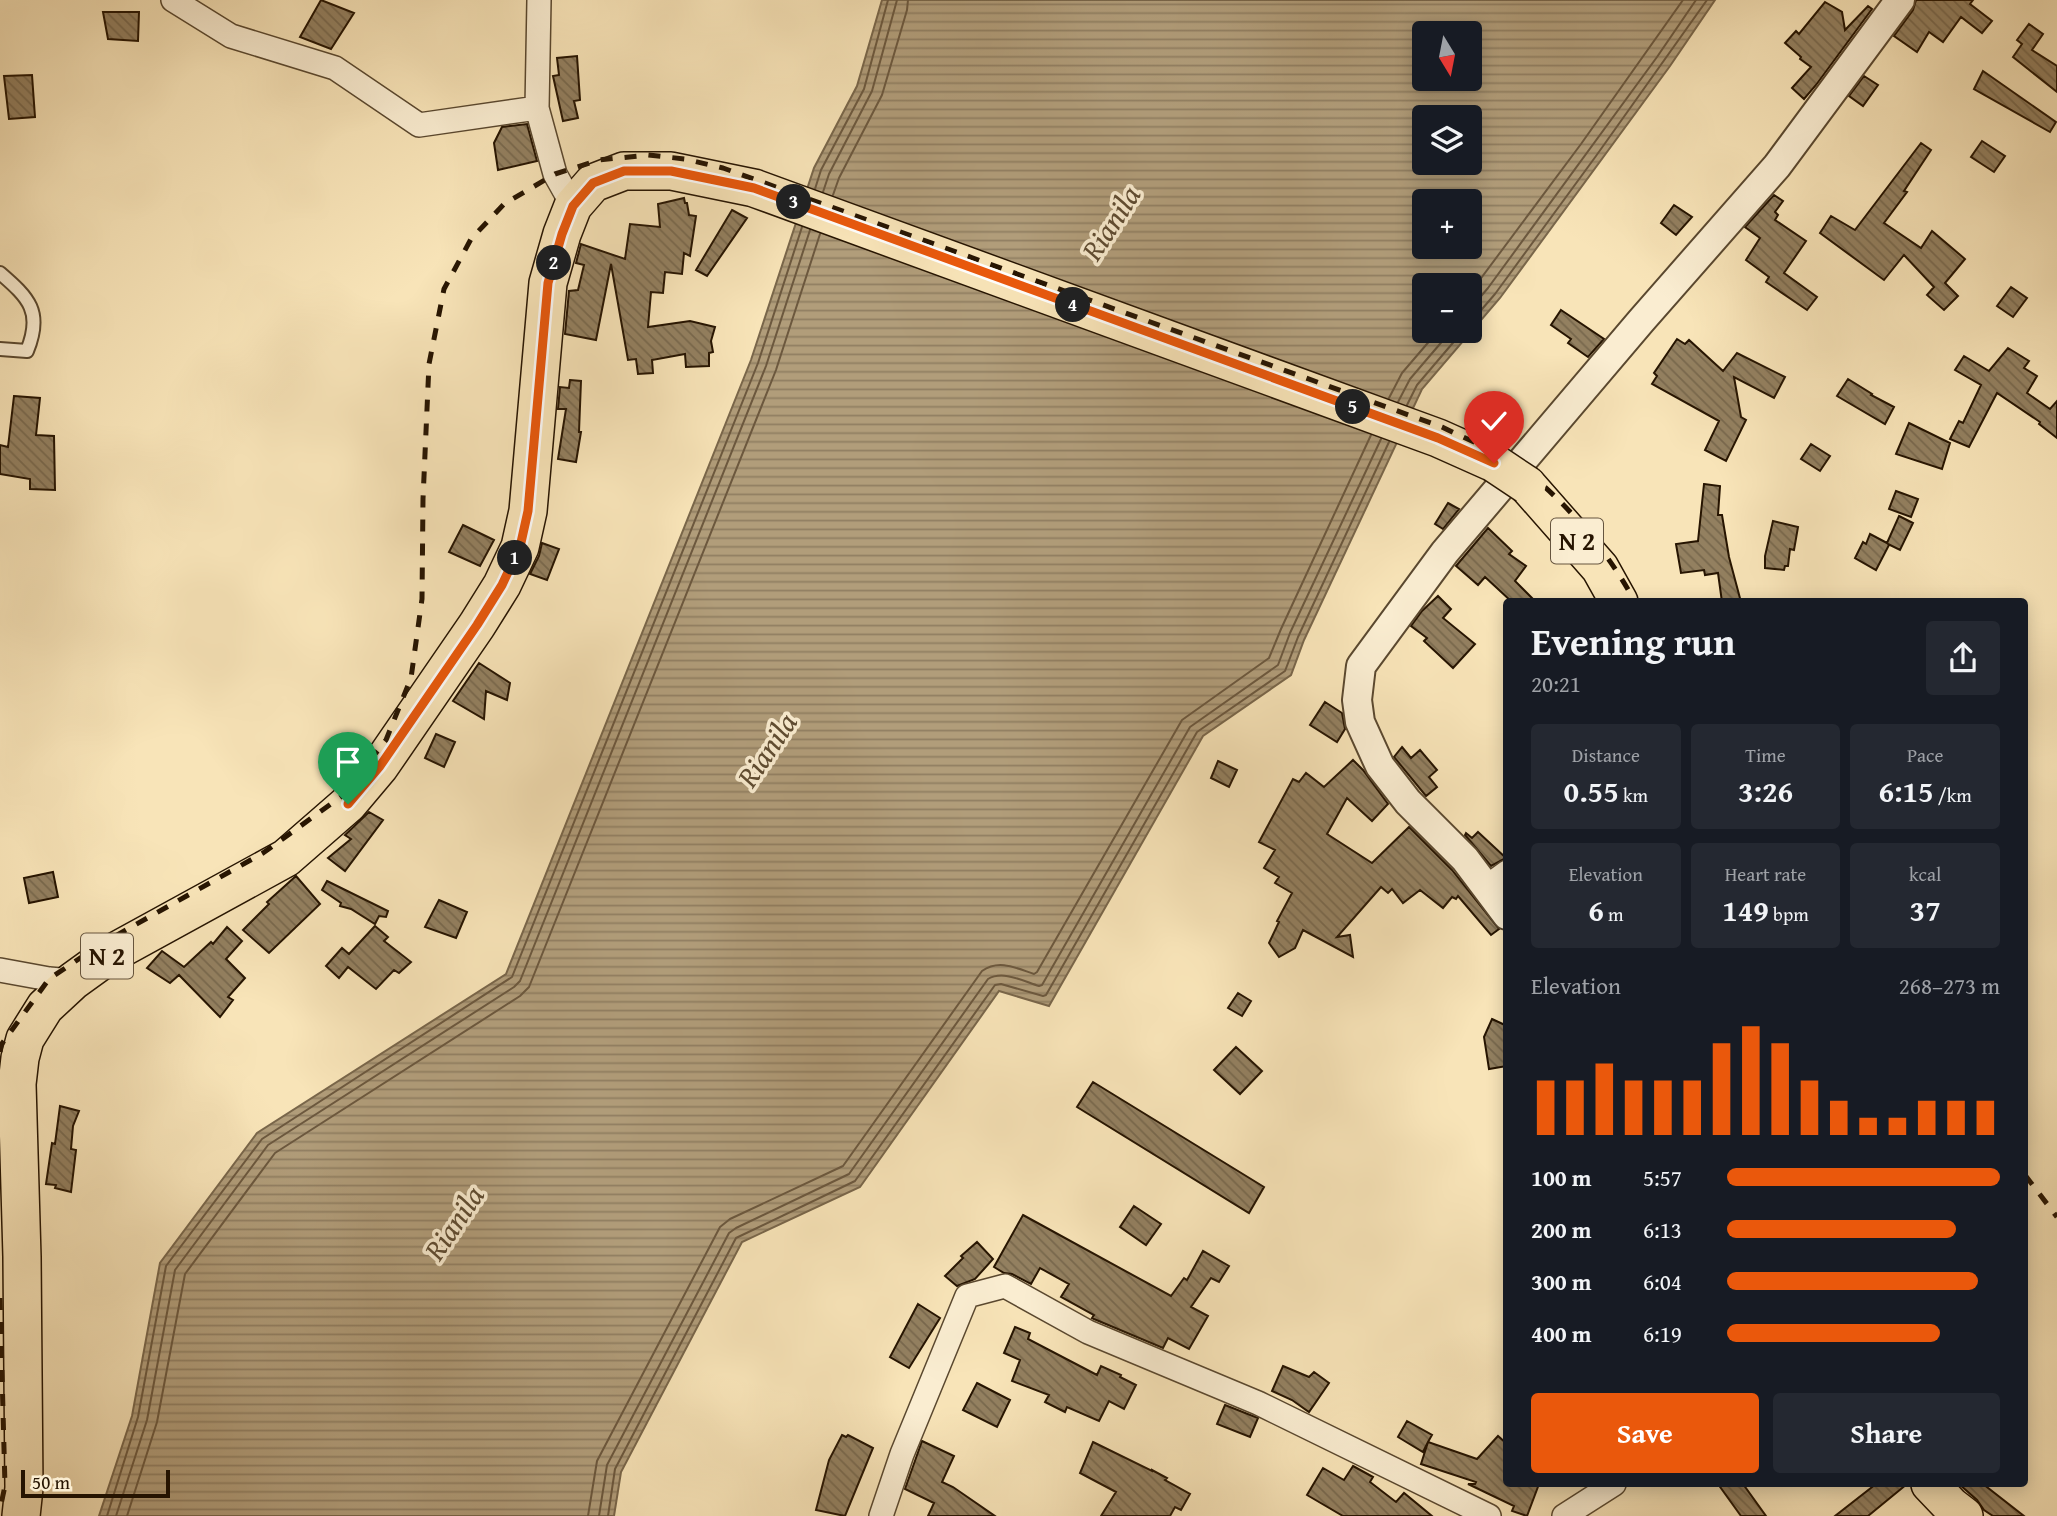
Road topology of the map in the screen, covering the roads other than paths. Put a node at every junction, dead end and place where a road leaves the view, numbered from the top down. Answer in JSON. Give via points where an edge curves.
{"nodes":[{"id":1,"x":173,"y":0,"type":"edge"},
{"id":2,"x":539,"y":0,"type":"edge"},
{"id":3,"x":1900,"y":0,"type":"edge"},
{"id":4,"x":537,"y":108,"type":"junction"},
{"id":5,"x":573,"y":206,"type":"junction"},
{"id":6,"x":0,"y":273,"type":"edge"},
{"id":7,"x":0,"y":349,"type":"edge"},
{"id":8,"x":1617,"y":598,"type":"edge"},
{"id":9,"x":1496,"y":880,"type":"edge"},
{"id":10,"x":1503,"y":902,"type":"edge"},
{"id":11,"x":0,"y":970,"type":"edge"},
{"id":12,"x":73,"y":981,"type":"junction"},
{"id":13,"x":1609,"y":1487,"type":"edge"},
{"id":14,"x":1933,"y":1487,"type":"edge"},
{"id":15,"x":21,"y":1516,"type":"edge"},
{"id":16,"x":881,"y":1516,"type":"edge"},
{"id":17,"x":1489,"y":1516,"type":"edge"},
{"id":18,"x":1564,"y":1516,"type":"edge"},
{"id":19,"x":1964,"y":1516,"type":"edge"}],
"edges":[{"from":1,"to":4,"type":"street","via":[[231,36],[335,68],[419,125]]},
{"from":2,"to":4,"type":"street"},
{"from":3,"to":9,"type":"street","via":[[1777,166],[1445,552],[1361,666],[1360,722],[1380,766],[1408,802],[1465,859]]},
{"from":4,"to":5,"type":"street","via":[[555,174]]},
{"from":5,"to":8,"type":"main road","number":"N 2","bridge":true,"via":[[593,183],[624,171],[671,171],[754,188],[1438,438],[1494,463],[1527,485],[1600,568]]},
{"from":5,"to":12,"type":"main road","number":"N 2","via":[[548,283],[528,511],[520,547],[477,625],[380,766],[318,832],[286,858],[109,955]]},
{"from":6,"to":7,"type":"lane","via":[[31,304],[34,333],[27,351]]},
{"from":9,"to":10,"type":"street"},
{"from":11,"to":12,"type":"street"},
{"from":12,"to":15,"type":"main road","number":"N 2","via":[[45,1007],[25,1039],[17,1084]]},
{"from":13,"to":18,"type":"street"},
{"from":14,"to":19,"type":"main road"},
{"from":16,"to":17,"type":"street","via":[[967,1296],[1005,1286],[1088,1332],[1258,1403]]}]}
